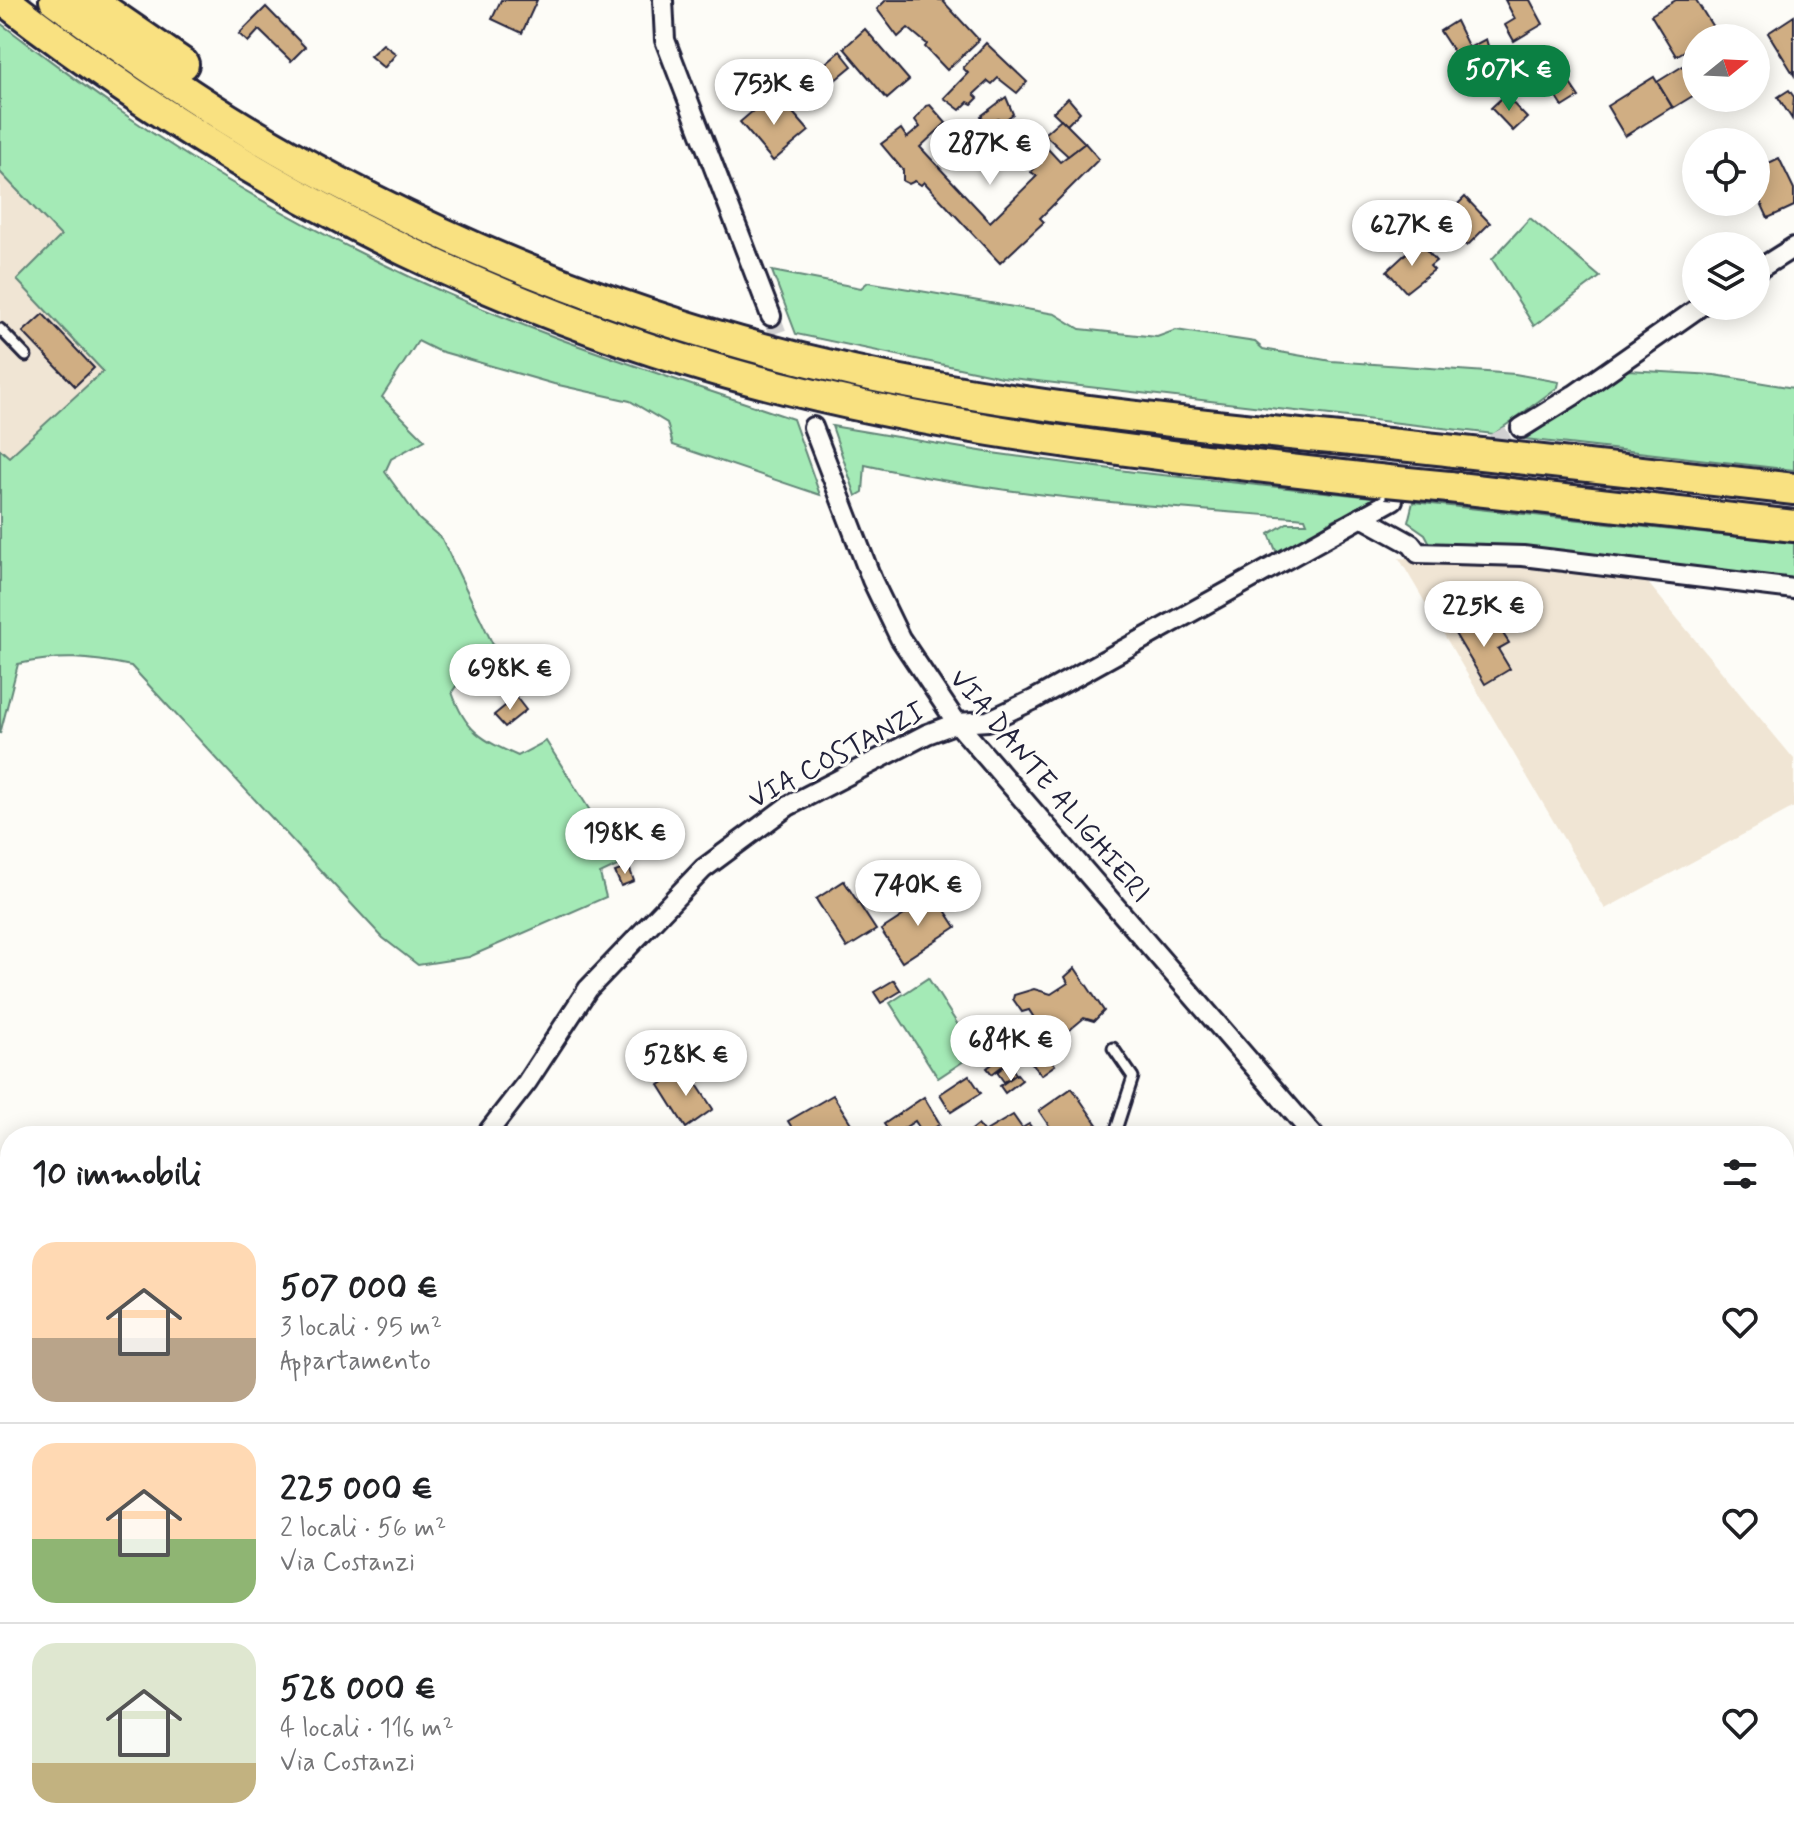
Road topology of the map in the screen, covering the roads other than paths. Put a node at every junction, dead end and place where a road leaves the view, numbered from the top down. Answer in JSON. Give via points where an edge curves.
{"nodes":[{"id":1,"x":4,"y":0,"type":"edge"},
{"id":2,"x":55,"y":0,"type":"edge"},
{"id":3,"x":90,"y":0,"type":"edge"},
{"id":4,"x":663,"y":0,"type":"edge"},
{"id":5,"x":269,"y":143,"type":"junction"},
{"id":6,"x":1794,"y":247,"type":"edge"},
{"id":7,"x":1770,"y":262,"type":"edge"},
{"id":8,"x":771,"y":316,"type":"tunnel mouth"},
{"id":9,"x":1682,"y":319,"type":"edge"},
{"id":10,"x":0,"y":329,"type":"edge"},
{"id":11,"x":26,"y":356,"type":"dead end"},
{"id":12,"x":813,"y":427,"type":"dead end"},
{"id":13,"x":1521,"y":428,"type":"tunnel mouth"},
{"id":14,"x":1794,"y":489,"type":"edge"},
{"id":15,"x":1390,"y":490,"type":"junction"},
{"id":16,"x":1362,"y":517,"type":"junction"},
{"id":17,"x":1794,"y":526,"type":"edge"},
{"id":18,"x":1794,"y":589,"type":"edge"},
{"id":19,"x":957,"y":723,"type":"junction"},
{"id":20,"x":1113,"y":1048,"type":"dead end"},
{"id":21,"x":493,"y":1126,"type":"edge"},
{"id":22,"x":1118,"y":1126,"type":"edge"},
{"id":23,"x":1305,"y":1126,"type":"edge"}],
"edges":[{"from":1,"to":15,"type":"highway","via":[[100,72],[296,194],[460,275],[626,341],[865,406]]},
{"from":2,"to":5,"type":"highway"},
{"from":3,"to":5,"type":"highway","via":[[224,93]]},
{"from":4,"to":8,"type":"street","via":[[665,40]]},
{"from":5,"to":14,"type":"highway","bridge":true,"via":[[491,254],[627,307],[851,371],[1160,418]]},
{"from":6,"to":7,"type":"street"},
{"from":9,"to":13,"type":"street"},
{"from":10,"to":11,"type":"lane"},
{"from":12,"to":19,"type":"street","name":"VIA DANTE ALIGHIERI","via":[[900,638]]},
{"from":15,"to":16,"type":"street","name":"VIA COSTANZI"},
{"from":15,"to":17,"type":"highway","bridge":true,"via":[[1449,487]]},
{"from":16,"to":18,"type":"street","via":[[1418,553],[1523,556]]},
{"from":16,"to":19,"type":"street","name":"VIA COSTANZI","via":[[1033,700],[988,721]]},
{"from":19,"to":21,"type":"street","name":"VIA COSTANZI","via":[[788,806],[703,869],[588,989]]},
{"from":19,"to":23,"type":"street","name":"VIA DANTE ALIGHIERI"},
{"from":20,"to":22,"type":"lane","via":[[1133,1077]]}]}
